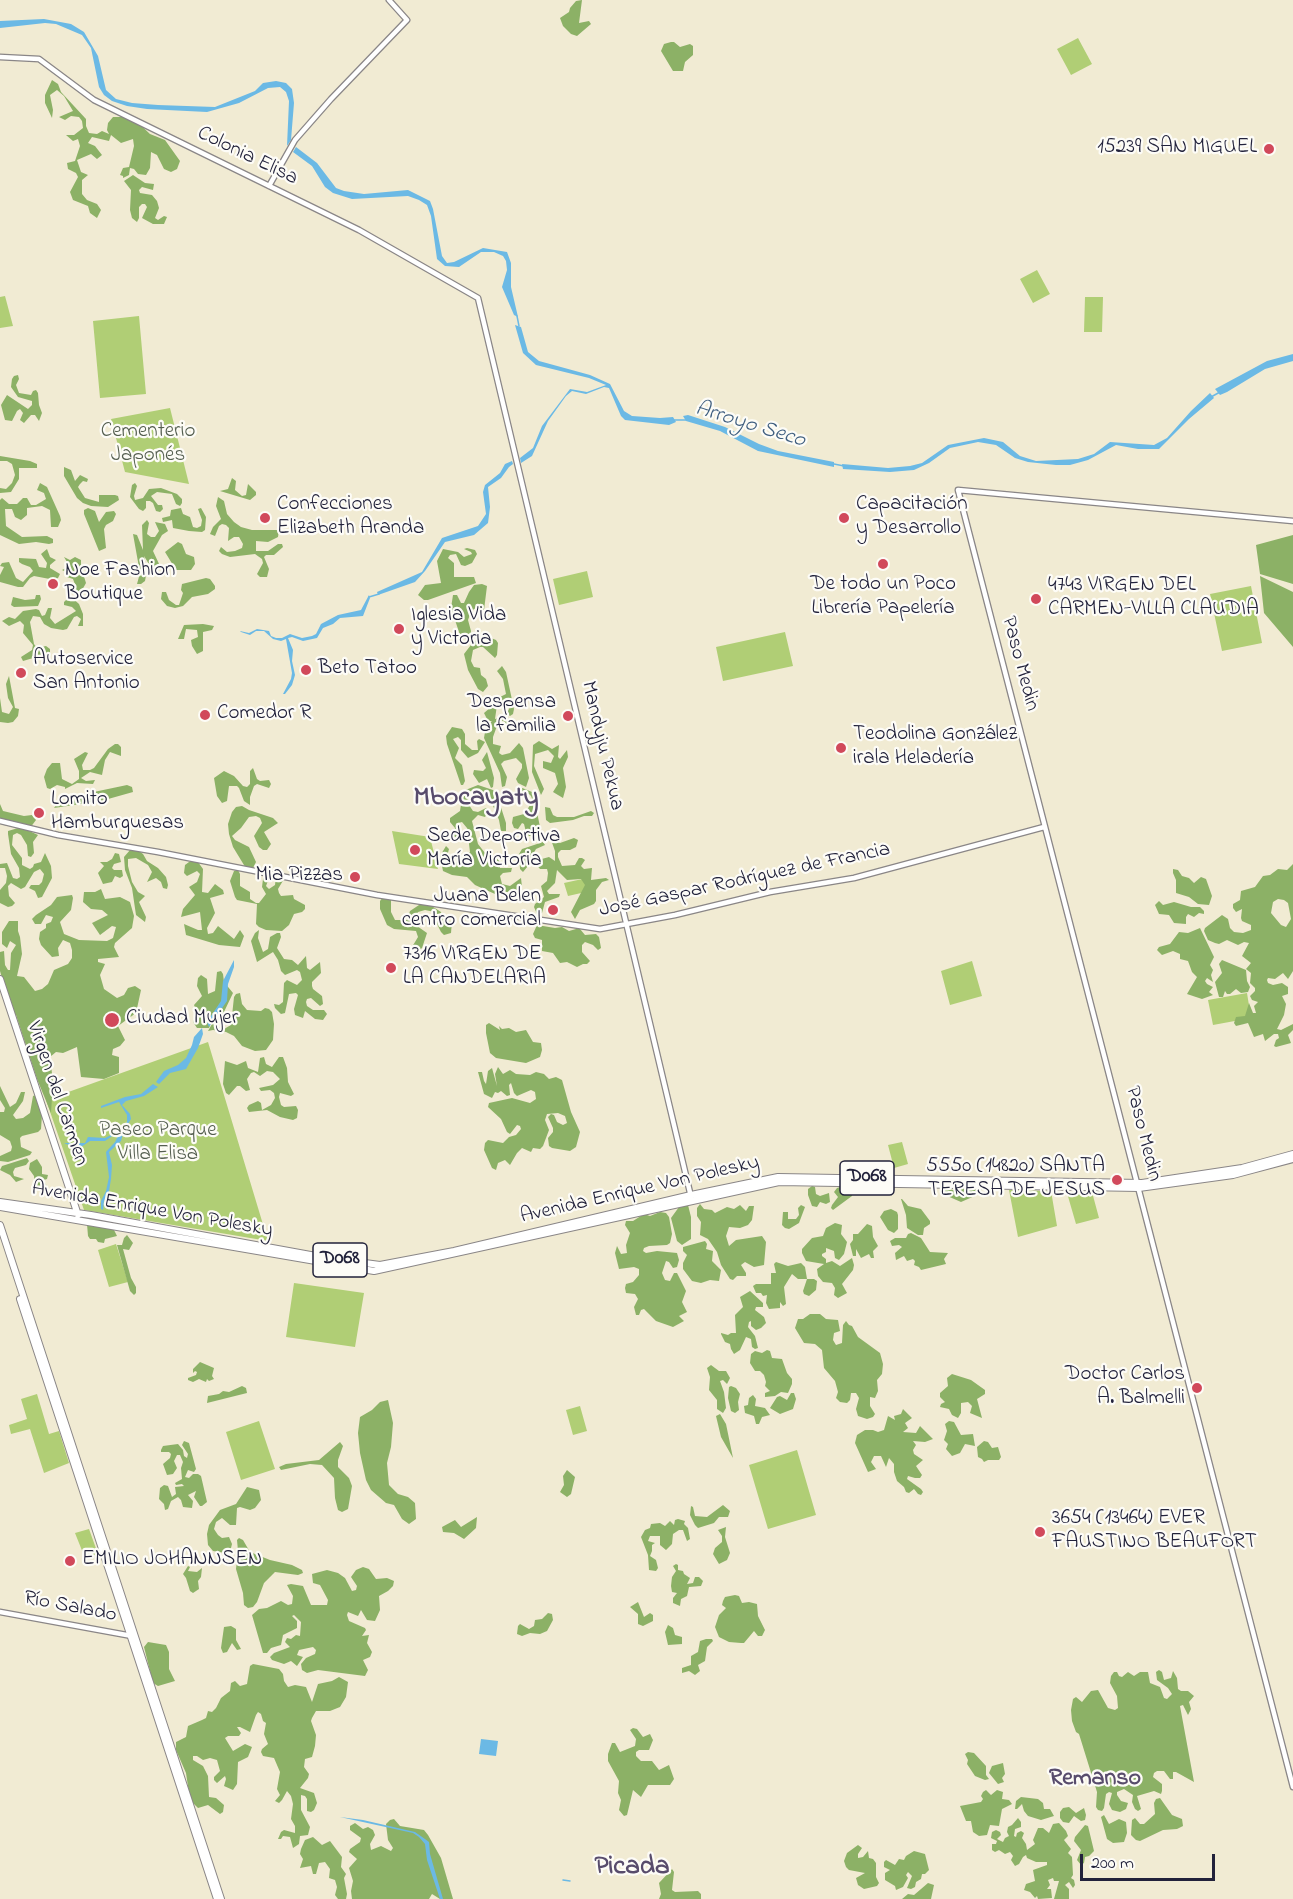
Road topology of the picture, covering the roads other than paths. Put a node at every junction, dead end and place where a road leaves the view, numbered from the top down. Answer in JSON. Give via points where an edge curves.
{"nodes":[{"id":1,"x":389,"y":0,"type":"edge"},
{"id":2,"x":0,"y":57,"type":"edge"},
{"id":3,"x":269,"y":186,"type":"junction"},
{"id":4,"x":478,"y":298,"type":"joint"},
{"id":5,"x":1293,"y":521,"type":"edge"},
{"id":6,"x":0,"y":821,"type":"edge"},
{"id":7,"x":1044,"y":827,"type":"junction"},
{"id":8,"x":627,"y":925,"type":"junction"},
{"id":9,"x":0,"y":980,"type":"edge"},
{"id":10,"x":1293,"y":1154,"type":"edge"},
{"id":11,"x":1293,"y":1159,"type":"edge"},
{"id":12,"x":1223,"y":1174,"type":"junction"},
{"id":13,"x":1138,"y":1185,"type":"junction"},
{"id":14,"x":692,"y":1198,"type":"junction"},
{"id":15,"x":0,"y":1202,"type":"edge"},
{"id":16,"x":0,"y":1207,"type":"edge"},
{"id":17,"x":79,"y":1216,"type":"junction"},
{"id":18,"x":0,"y":1225,"type":"edge"},
{"id":19,"x":0,"y":1236,"type":"edge"},
{"id":20,"x":59,"y":1412,"type":"junction"},
{"id":21,"x":0,"y":1612,"type":"edge"},
{"id":22,"x":132,"y":1636,"type":"junction"},
{"id":23,"x":1293,"y":1787,"type":"edge"},
{"id":24,"x":217,"y":1899,"type":"edge"},
{"id":25,"x":221,"y":1899,"type":"edge"}],
"edges":[{"from":1,"to":3,"type":"street","via":[[407,20],[295,141]]},
{"from":2,"to":3,"type":"street","name":"Colonia Elisa","via":[[39,59],[94,100]]},
{"from":3,"to":4,"type":"street","name":"Colonia Elisa","via":[[359,230]]},
{"from":4,"to":8,"type":"street","name":"Mandyju Pekua"},
{"from":5,"to":7,"type":"street","name":"Paso Medin","via":[[958,490]]},
{"from":6,"to":8,"type":"street","name":"José Gaspar Rodríguez de Francia","via":[[377,896],[570,926],[600,929]]},
{"from":7,"to":8,"type":"street","name":"José Gaspar Rodríguez de Francia","via":[[854,878],[770,892]]},
{"from":7,"to":13,"type":"street","name":"Paso Medin"},
{"from":8,"to":14,"type":"street","name":"Mandyju Pekua"},
{"from":9,"to":17,"type":"main road","name":"Virgen del Carmen"},
{"from":10,"to":12,"type":"main road","name":"Avenida Enrique Von Polesky","number":"D068"},
{"from":11,"to":12,"type":"main road","name":"Avenida Enrique Von Polesky","number":"D068"},
{"from":12,"to":13,"type":"main road","name":"Avenida Enrique Von Polesky","number":"D068"},
{"from":13,"to":14,"type":"main road","name":"Avenida Enrique Von Polesky","number":"D068","via":[[785,1177]]},
{"from":13,"to":23,"type":"street","name":"Paso Medin"},
{"from":14,"to":17,"type":"main road","name":"Avenida Enrique Von Polesky","number":"D068","via":[[380,1265]]},
{"from":15,"to":17,"type":"main road","name":"Avenida Enrique Von Polesky","number":"D068"},
{"from":16,"to":17,"type":"main road","name":"Avenida Enrique Von Polesky","number":"D068"},
{"from":18,"to":20,"type":"main road"},
{"from":19,"to":20,"type":"main road"},
{"from":20,"to":22,"type":"main road"},
{"from":21,"to":22,"type":"street","name":"Río Salado"},
{"from":22,"to":24,"type":"main road"},
{"from":22,"to":25,"type":"main road"}]}
